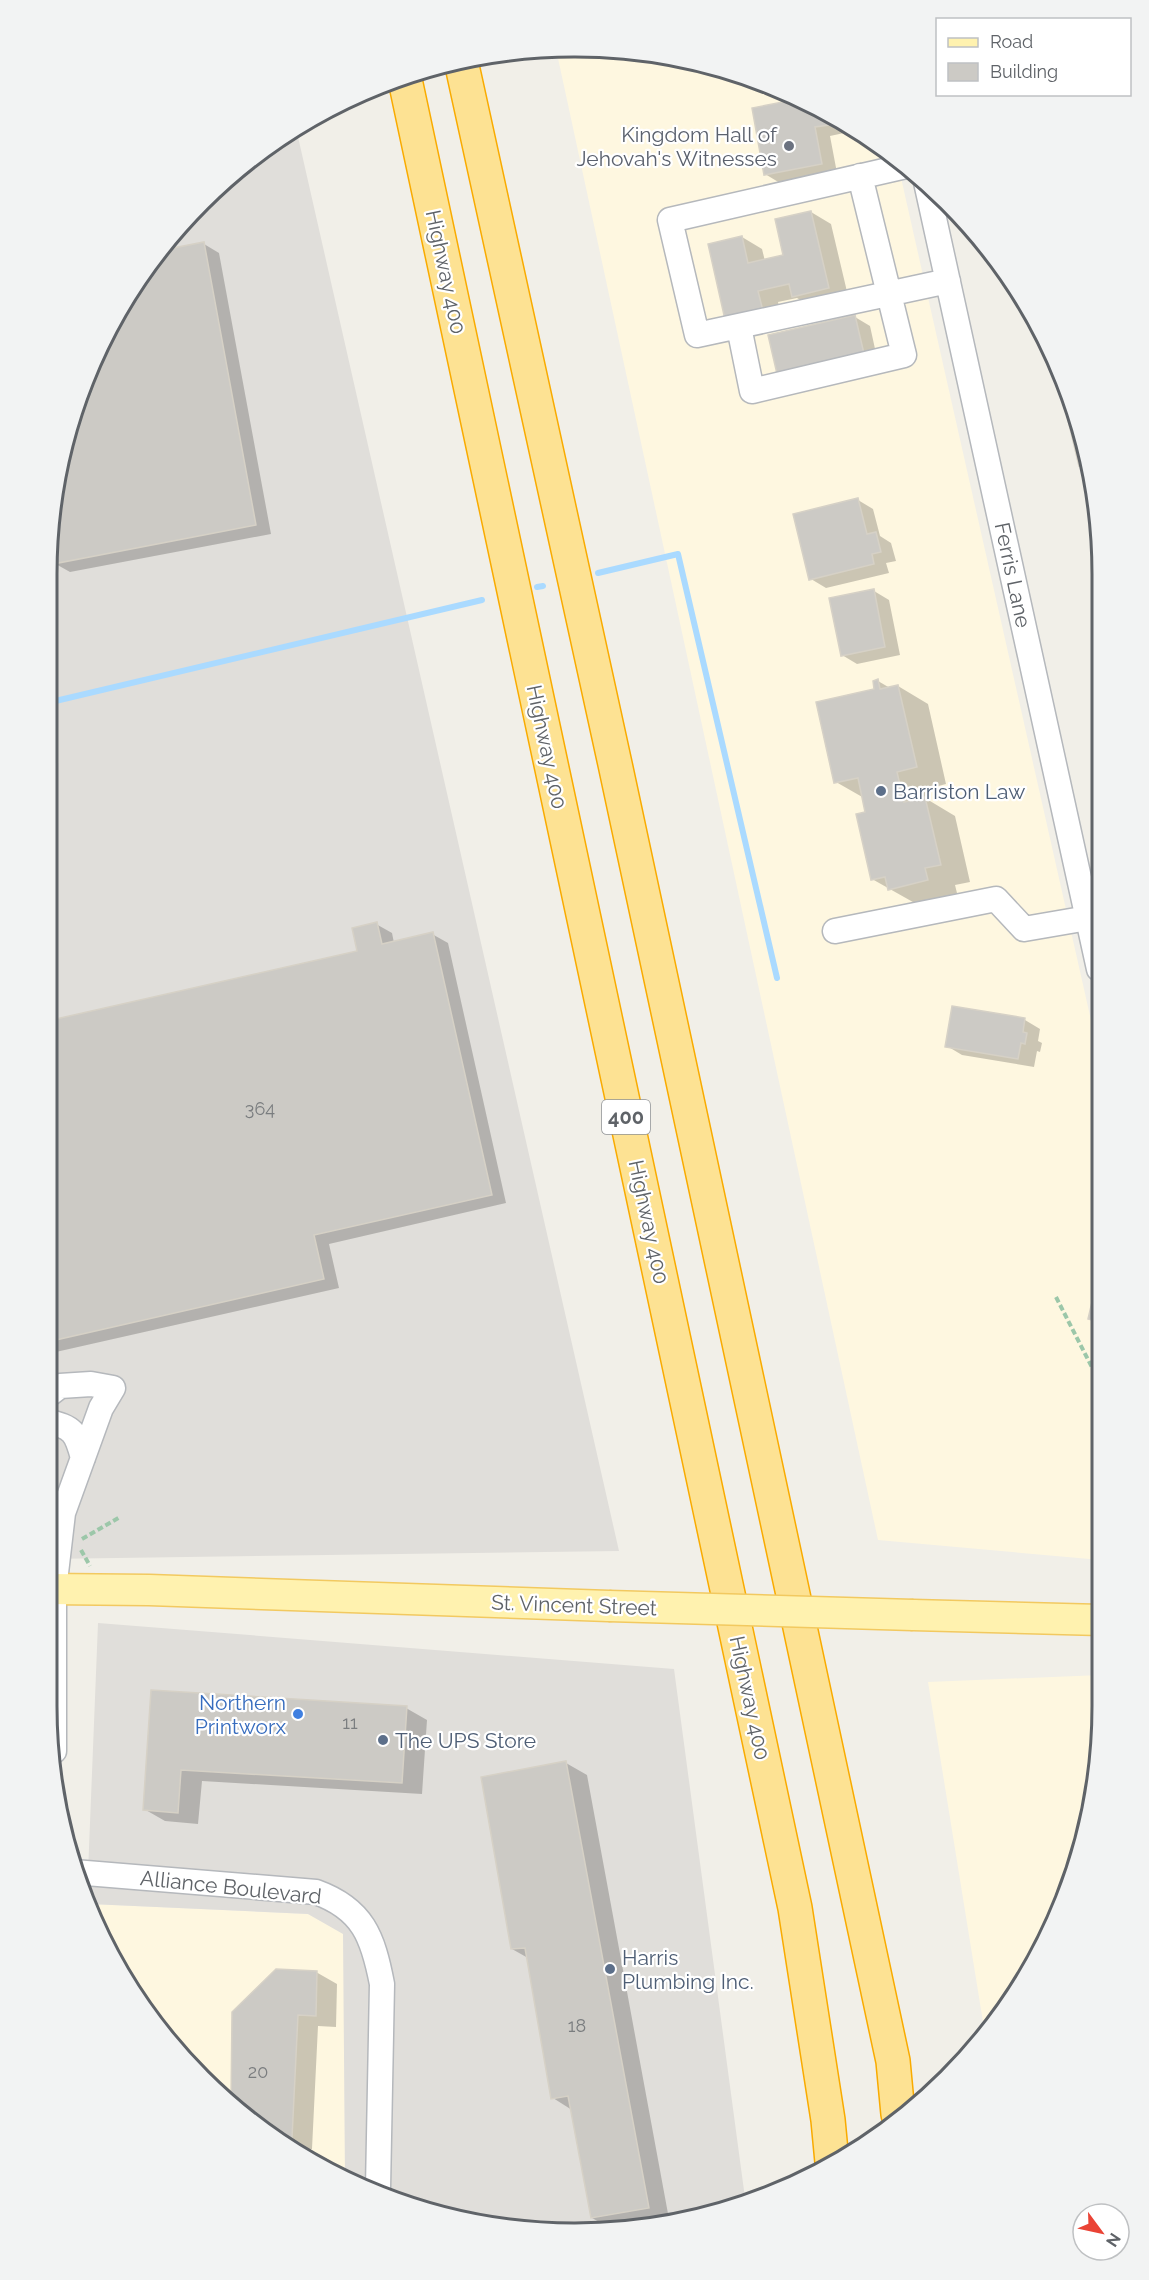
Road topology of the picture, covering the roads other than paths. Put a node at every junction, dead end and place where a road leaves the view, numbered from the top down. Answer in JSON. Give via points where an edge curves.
{"nodes":[{"id":1,"x":463,"y":70,"type":"edge"},
{"id":2,"x":406,"y":85,"type":"edge"},
{"id":3,"x":895,"y":168,"type":"edge"},
{"id":4,"x":861,"y":176,"type":"junction"},
{"id":5,"x":930,"y":199,"type":"edge"},
{"id":6,"x":948,"y":281,"type":"junction"},
{"id":7,"x":889,"y":294,"type":"junction"},
{"id":8,"x":739,"y":327,"type":"junction"},
{"id":9,"x":1088,"y":918,"type":"junction"},
{"id":10,"x":835,"y":932,"type":"dead end"},
{"id":11,"x":1092,"y":937,"type":"edge"},
{"id":12,"x":57,"y":1388,"type":"edge"},
{"id":13,"x":57,"y":1423,"type":"edge"},
{"id":14,"x":83,"y":1458,"type":"junction"},
{"id":15,"x":57,"y":1548,"type":"edge"},
{"id":16,"x":57,"y":1589,"type":"edge"},
{"id":17,"x":1092,"y":1620,"type":"edge"},
{"id":18,"x":84,"y":1873,"type":"edge"},
{"id":19,"x":898,"y":2110,"type":"edge"},
{"id":20,"x":831,"y":2155,"type":"edge"},
{"id":21,"x":378,"y":2185,"type":"edge"}],
"edges":[{"from":1,"to":19,"type":"highway","via":[[893,2061]]},
{"from":2,"to":20,"type":"highway","name":"Highway 400","number":"400","via":[[795,1908]]},
{"from":3,"to":4,"type":"street"},
{"from":4,"to":7,"type":"street"},
{"from":4,"to":8,"type":"street","via":[[670,220],[697,335]]},
{"from":5,"to":6,"type":"street","name":"Ferris Lane"},
{"from":6,"to":7,"type":"street"},
{"from":6,"to":9,"type":"street","name":"Ferris Lane"},
{"from":7,"to":8,"type":"street"},
{"from":7,"to":8,"type":"street","via":[[904,355],[753,391]]},
{"from":9,"to":10,"type":"street","via":[[1024,929],[996,898]]},
{"from":9,"to":11,"type":"street","name":"Ferris Lane"},
{"from":12,"to":14,"type":"street","via":[[91,1384],[113,1388],[101,1408]]},
{"from":13,"to":14,"type":"street","via":[[68,1426],[79,1442]]},
{"from":14,"to":15,"type":"street","via":[[63,1513]]},
{"from":16,"to":17,"type":"main road","name":"St. Vincent Street","bridge":true},
{"from":18,"to":21,"type":"street","name":"Alliance Boulevard","via":[[316,1892],[336,1899],[355,1915],[377,1957],[382,1984]]}]}
